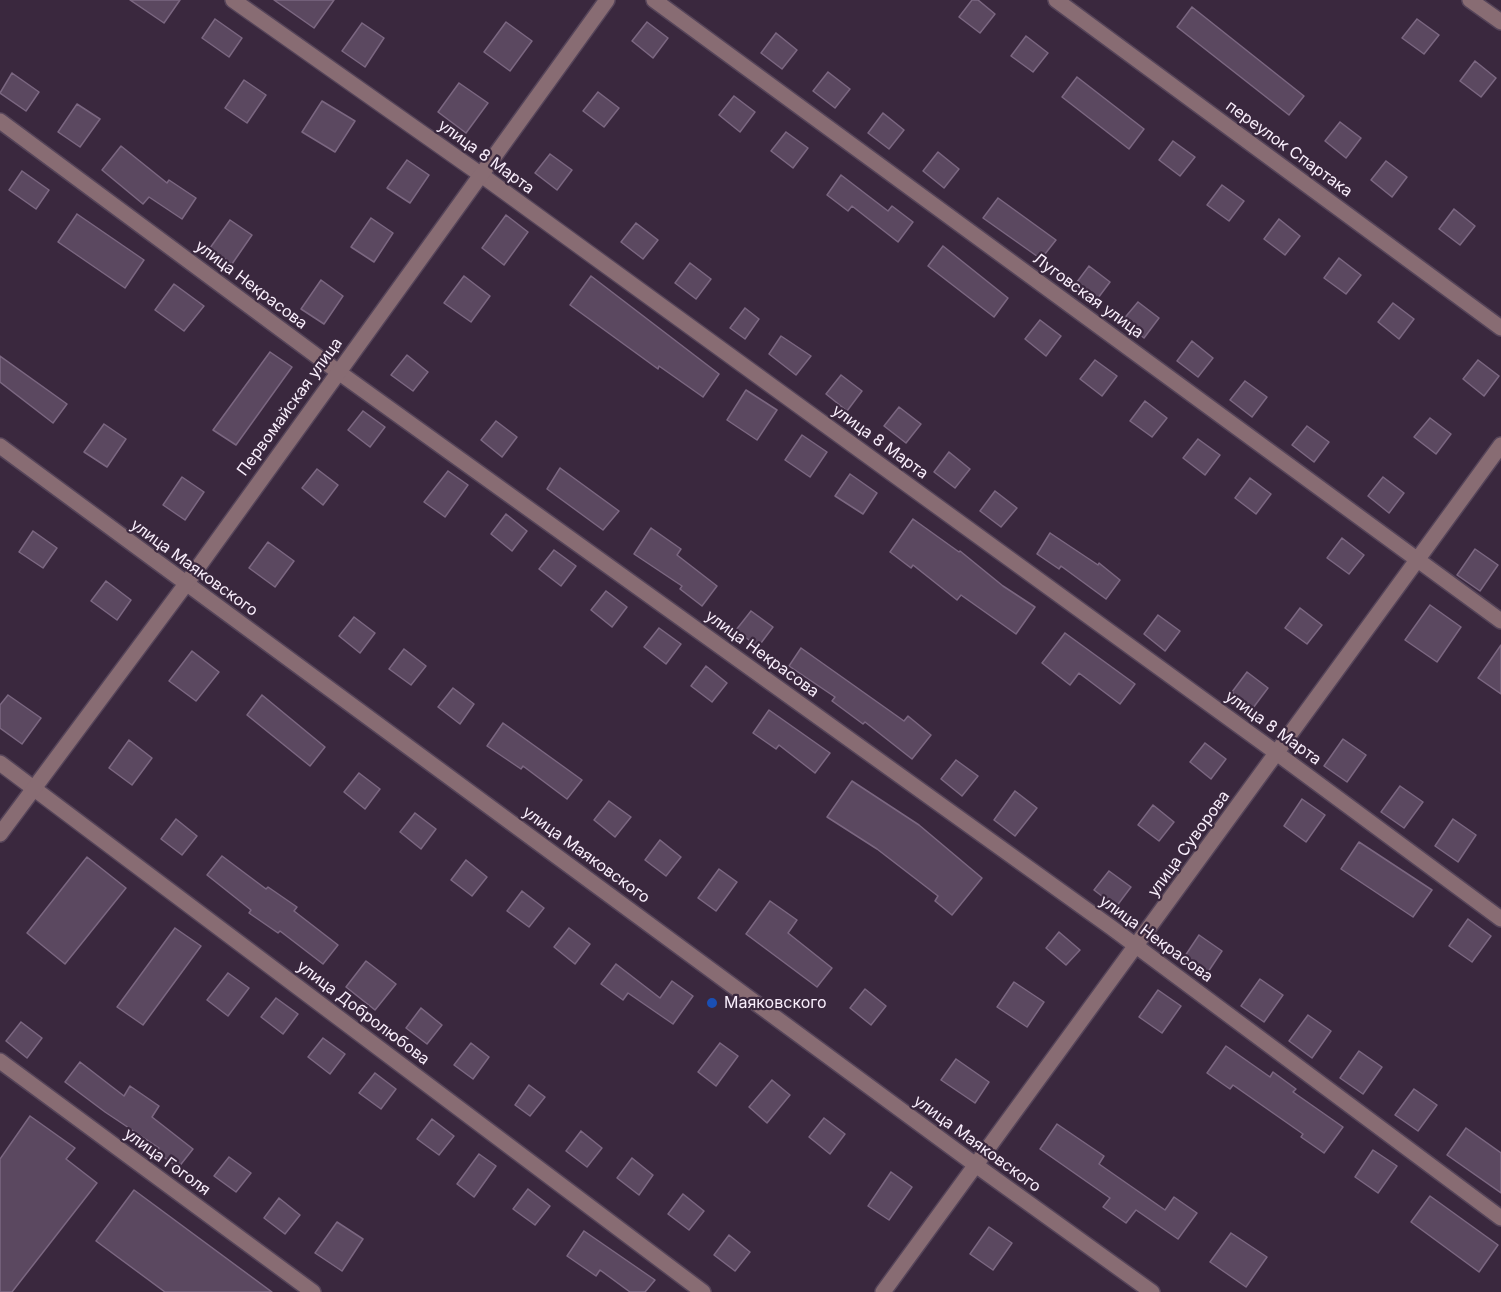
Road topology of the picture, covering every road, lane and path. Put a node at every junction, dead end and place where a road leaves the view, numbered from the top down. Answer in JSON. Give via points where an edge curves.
{"nodes":[{"id":1,"x":233,"y":0,"type":"edge"},
{"id":2,"x":607,"y":0,"type":"edge"},
{"id":3,"x":654,"y":0,"type":"edge"},
{"id":4,"x":1056,"y":0,"type":"edge"},
{"id":5,"x":1470,"y":0,"type":"edge"},
{"id":6,"x":1501,"y":22,"type":"edge"},
{"id":7,"x":0,"y":121,"type":"edge"},
{"id":8,"x":480,"y":174,"type":"junction"},
{"id":9,"x":1501,"y":328,"type":"edge"},
{"id":10,"x":337,"y":371,"type":"junction"},
{"id":11,"x":1501,"y":445,"type":"edge"},
{"id":12,"x":0,"y":446,"type":"edge"},
{"id":13,"x":1417,"y":560,"type":"junction"},
{"id":14,"x":186,"y":584,"type":"junction"},
{"id":15,"x":1501,"y":621,"type":"edge"},
{"id":16,"x":1277,"y":753,"type":"junction"},
{"id":17,"x":0,"y":763,"type":"edge"},
{"id":18,"x":33,"y":788,"type":"junction"},
{"id":19,"x":0,"y":834,"type":"edge"},
{"id":20,"x":1501,"y":919,"type":"edge"},
{"id":21,"x":1137,"y":946,"type":"junction"},
{"id":22,"x":0,"y":1061,"type":"edge"},
{"id":23,"x":977,"y":1166,"type":"junction"},
{"id":24,"x":1501,"y":1218,"type":"edge"},
{"id":25,"x":313,"y":1292,"type":"edge"},
{"id":26,"x":703,"y":1292,"type":"edge"},
{"id":27,"x":883,"y":1292,"type":"edge"},
{"id":28,"x":1152,"y":1292,"type":"edge"}],
"edges":[{"from":1,"to":8,"type":"street","name":"улица 8 Марта"},
{"from":2,"to":8,"type":"street","name":"Первомайская улица"},
{"from":3,"to":13,"type":"street","name":"Луговская улица"},
{"from":4,"to":9,"type":"street","name":"переулок Спартака"},
{"from":5,"to":6,"type":"street"},
{"from":7,"to":10,"type":"street","name":"улица Некрасова"},
{"from":8,"to":10,"type":"street","name":"Первомайская улица"},
{"from":8,"to":16,"type":"street","name":"улица 8 Марта"},
{"from":10,"to":14,"type":"street","name":"Первомайская улица"},
{"from":10,"to":21,"type":"street","name":"улица Некрасова"},
{"from":11,"to":13,"type":"street","name":"улица Суворова"},
{"from":12,"to":14,"type":"street","name":"улица Маяковского"},
{"from":13,"to":15,"type":"street","name":"Луговская улица"},
{"from":13,"to":16,"type":"street","name":"улица Суворова"},
{"from":14,"to":18,"type":"street","name":"Первомайская улица"},
{"from":14,"to":23,"type":"street","name":"улица Маяковского"},
{"from":16,"to":20,"type":"street","name":"улица 8 Марта"},
{"from":16,"to":21,"type":"street","name":"улица Суворова"},
{"from":17,"to":18,"type":"street","name":"улица Добролюбова"},
{"from":18,"to":19,"type":"street","name":"Первомайская улица"},
{"from":18,"to":26,"type":"street","name":"улица Добролюбова"},
{"from":21,"to":23,"type":"street","name":"улица Суворова"},
{"from":21,"to":24,"type":"street","name":"улица Некрасова"},
{"from":22,"to":25,"type":"street","name":"улица Гоголя"},
{"from":23,"to":27,"type":"street","name":"улица Суворова"},
{"from":23,"to":28,"type":"street","name":"улица Маяковского"}]}
